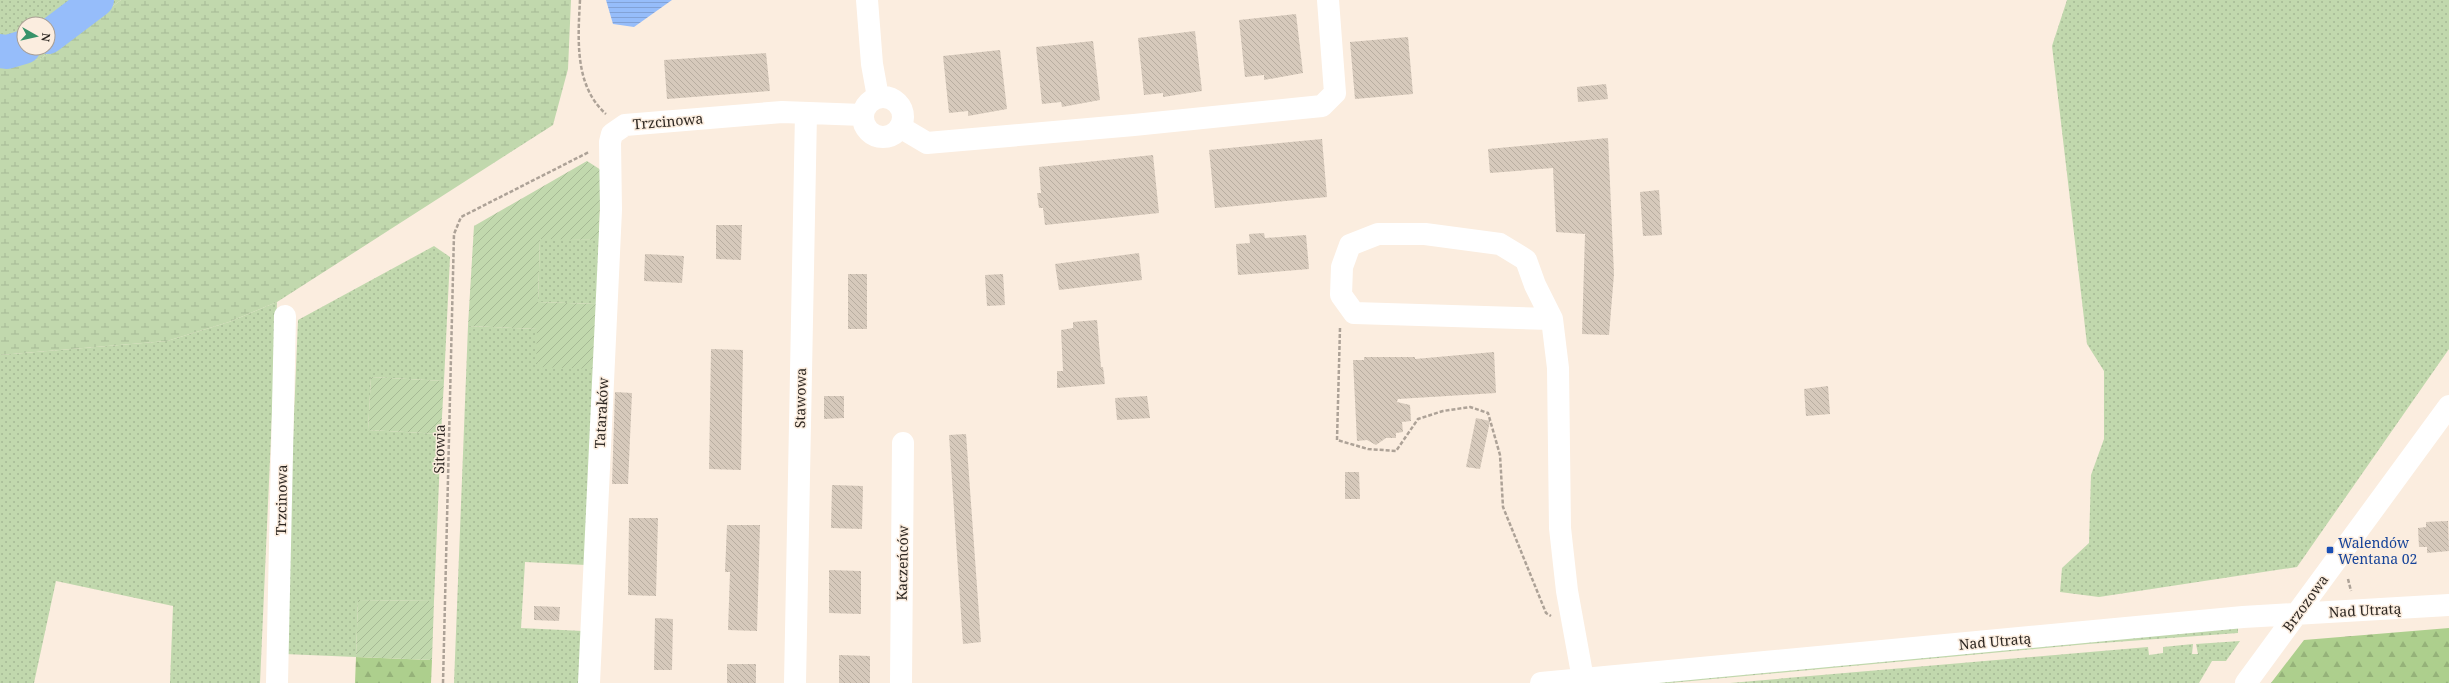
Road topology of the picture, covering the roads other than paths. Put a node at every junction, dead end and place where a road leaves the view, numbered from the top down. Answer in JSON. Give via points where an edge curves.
{"nodes":[{"id":1,"x":867,"y":0,"type":"edge"},
{"id":2,"x":1328,"y":0,"type":"edge"},
{"id":3,"x":878,"y":98,"type":"junction"},
{"id":4,"x":806,"y":112,"type":"junction"},
{"id":5,"x":863,"y":115,"type":"junction"},
{"id":6,"x":900,"y":127,"type":"junction"},
{"id":7,"x":616,"y":134,"type":"joint"},
{"id":8,"x":285,"y":316,"type":"dead end"},
{"id":9,"x":1552,"y":319,"type":"junction"},
{"id":10,"x":2449,"y":406,"type":"edge"},
{"id":11,"x":903,"y":443,"type":"dead end"},
{"id":12,"x":2449,"y":605,"type":"edge"},
{"id":13,"x":2297,"y":614,"type":"junction"},
{"id":14,"x":1583,"y":679,"type":"junction"},
{"id":15,"x":277,"y":683,"type":"edge"},
{"id":16,"x":589,"y":683,"type":"edge"},
{"id":17,"x":795,"y":683,"type":"edge"},
{"id":18,"x":901,"y":683,"type":"edge"},
{"id":19,"x":1541,"y":683,"type":"edge"},
{"id":20,"x":2246,"y":683,"type":"edge"}],
"edges":[{"from":1,"to":3,"type":"street","via":[[872,64]]},
{"from":2,"to":6,"type":"street","via":[[1335,92],[1322,106],[927,143]]},
{"from":3,"to":5,"type":"street","via":[[870,101]]},
{"from":3,"to":6,"type":"street","via":[[891,98],[900,108]]},
{"from":4,"to":5,"type":"street","name":"Trzcinowa"},
{"from":4,"to":7,"type":"street","name":"Trzcinowa","via":[[782,112]]},
{"from":4,"to":17,"type":"street","name":"Stawowa"},
{"from":5,"to":6,"type":"street","via":[[869,131],[879,136],[891,135]]},
{"from":7,"to":16,"type":"street","name":"Tataraków"},
{"from":8,"to":15,"type":"street","name":"Trzcinowa"},
{"from":9,"to":9,"type":"street","via":[[1354,313],[1341,295],[1342,267],[1350,245],[1378,234],[1424,234],[1500,244],[1526,260]]},
{"from":9,"to":14,"type":"street","via":[[1558,368],[1560,528]]},
{"from":10,"to":13,"type":"street","name":"Brzozowa"},
{"from":11,"to":18,"type":"street","name":"Kaczeńców"},
{"from":12,"to":13,"type":"street","name":"Nad Utratą"},
{"from":13,"to":14,"type":"street","name":"Nad Utratą"},
{"from":13,"to":20,"type":"street","name":"Brzozowa"},
{"from":14,"to":19,"type":"street","name":"Nad Utratą"}]}
